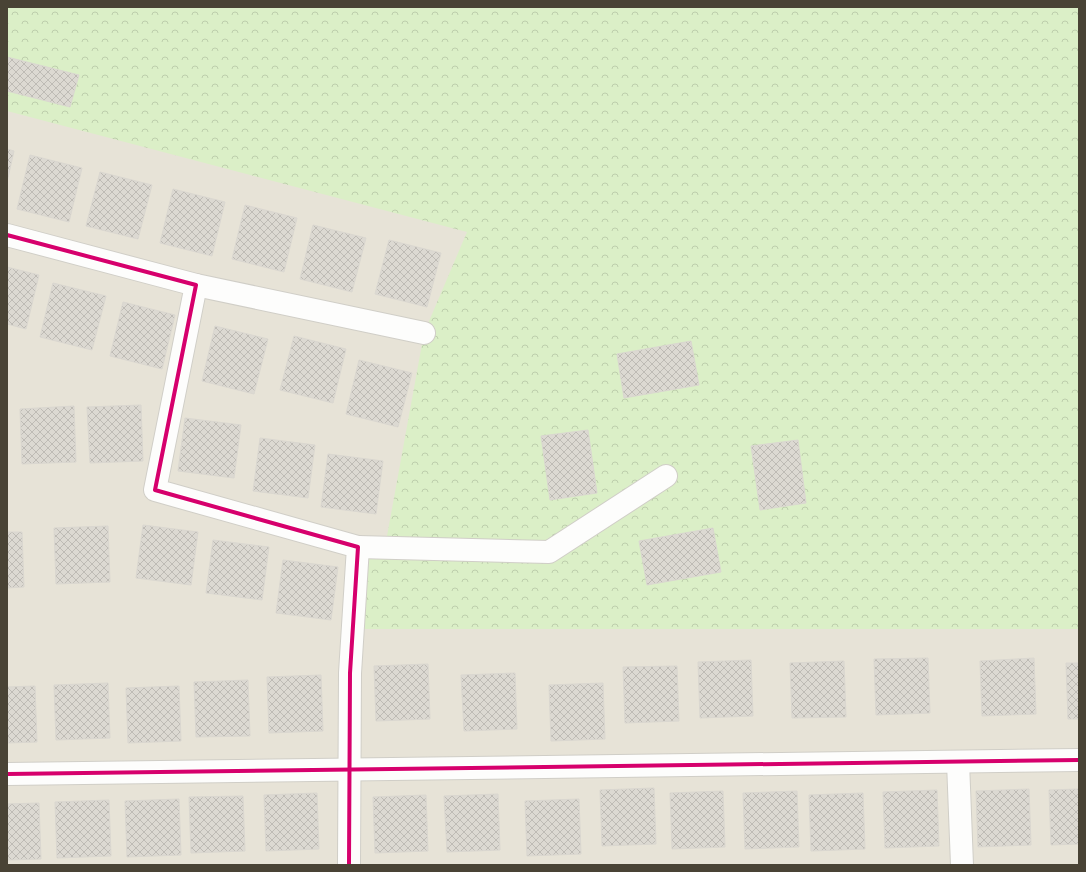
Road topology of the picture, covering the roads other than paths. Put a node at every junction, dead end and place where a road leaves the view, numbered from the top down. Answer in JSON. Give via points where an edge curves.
{"nodes":[{"id":1,"x":7,"y":235,"type":"edge"},
{"id":2,"x":196,"y":285,"type":"junction"},
{"id":3,"x":424,"y":333,"type":"dead end"},
{"id":4,"x":666,"y":476,"type":"dead end"},
{"id":5,"x":358,"y":547,"type":"junction"},
{"id":6,"x":1079,"y":760,"type":"edge"},
{"id":7,"x":958,"y":762,"type":"junction"},
{"id":8,"x":349,"y":769,"type":"junction"},
{"id":9,"x":7,"y":774,"type":"edge"},
{"id":10,"x":348,"y":865,"type":"edge"},
{"id":11,"x":962,"y":865,"type":"edge"}],
"edges":[{"from":1,"to":2,"type":"street"},
{"from":2,"to":3,"type":"street"},
{"from":2,"to":5,"type":"street","via":[[155,490]]},
{"from":4,"to":5,"type":"street","via":[[549,552]]},
{"from":5,"to":8,"type":"street","via":[[350,673]]},
{"from":6,"to":7,"type":"street"},
{"from":7,"to":8,"type":"street"},
{"from":7,"to":11,"type":"street"},
{"from":8,"to":9,"type":"street"},
{"from":8,"to":10,"type":"street"}]}
